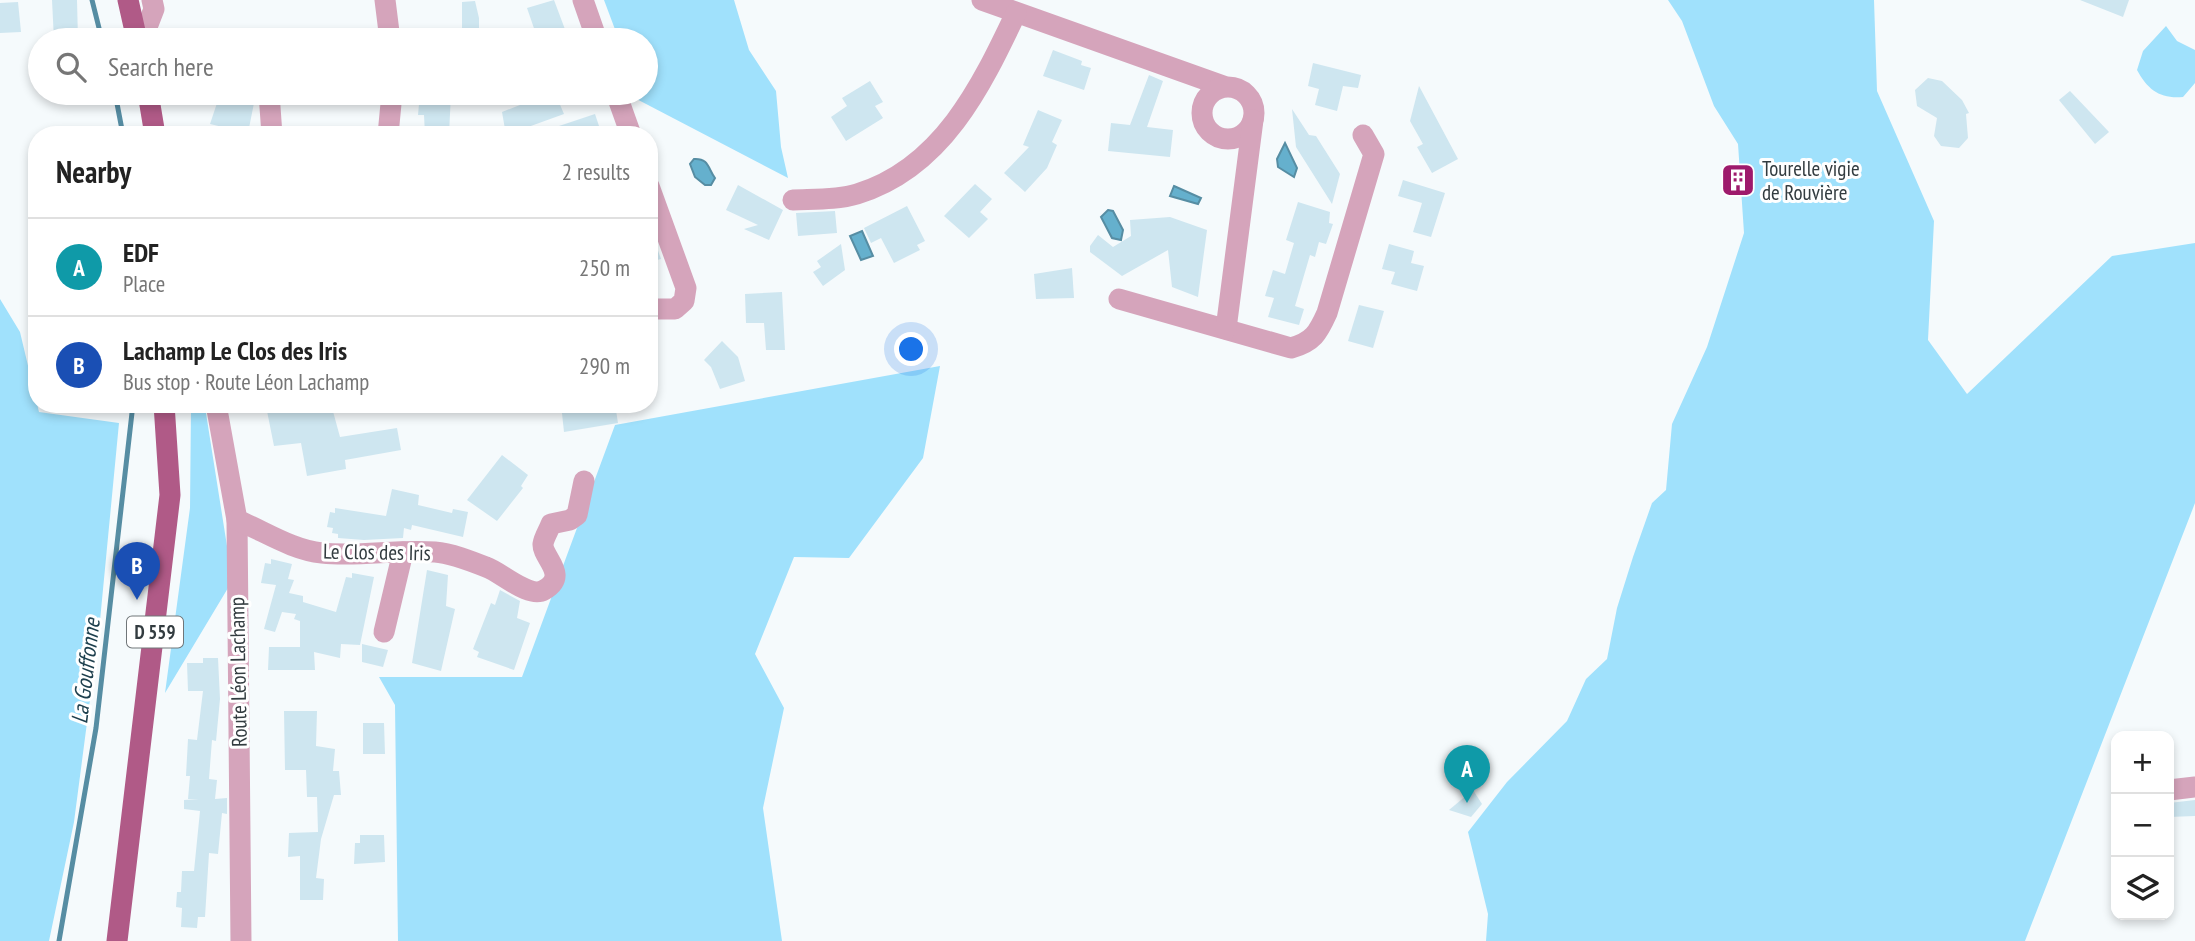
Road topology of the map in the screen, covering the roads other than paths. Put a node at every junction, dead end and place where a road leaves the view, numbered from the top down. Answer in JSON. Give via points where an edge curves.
{"nodes":[{"id":1,"x":128,"y":0,"type":"edge"},
{"id":2,"x":152,"y":0,"type":"edge"},
{"id":3,"x":385,"y":0,"type":"edge"},
{"id":4,"x":583,"y":0,"type":"edge"},
{"id":5,"x":982,"y":0,"type":"edge"},
{"id":6,"x":1016,"y":13,"type":"junction"},
{"id":7,"x":136,"y":28,"type":"edge"},
{"id":8,"x":144,"y":28,"type":"edge"},
{"id":9,"x":388,"y":28,"type":"edge"},
{"id":10,"x":593,"y":28,"type":"edge"},
{"id":11,"x":1223,"y":86,"type":"junction"},
{"id":12,"x":150,"y":105,"type":"edge"},
{"id":13,"x":270,"y":105,"type":"edge"},
{"id":14,"x":391,"y":105,"type":"edge"},
{"id":15,"x":620,"y":105,"type":"edge"},
{"id":16,"x":1253,"y":120,"type":"junction"},
{"id":17,"x":154,"y":126,"type":"edge"},
{"id":18,"x":271,"y":126,"type":"edge"},
{"id":19,"x":389,"y":126,"type":"edge"},
{"id":20,"x":628,"y":126,"type":"edge"},
{"id":21,"x":1363,"y":135,"type":"dead end"},
{"id":22,"x":793,"y":200,"type":"dead end"},
{"id":23,"x":658,"y":211,"type":"edge"},
{"id":24,"x":1119,"y":299,"type":"dead end"},
{"id":25,"x":658,"y":309,"type":"edge"},
{"id":26,"x":1226,"y":328,"type":"junction"},
{"id":27,"x":165,"y":413,"type":"edge"},
{"id":28,"x":218,"y":413,"type":"edge"},
{"id":29,"x":584,"y":481,"type":"dead end"},
{"id":30,"x":237,"y":520,"type":"junction"},
{"id":31,"x":402,"y":552,"type":"junction"},
{"id":32,"x":384,"y":632,"type":"dead end"},
{"id":33,"x":2195,"y":787,"type":"edge"},
{"id":34,"x":2174,"y":789,"type":"edge"},
{"id":35,"x":135,"y":798,"type":"junction"},
{"id":36,"x":117,"y":941,"type":"edge"},
{"id":37,"x":128,"y":941,"type":"edge"},
{"id":38,"x":241,"y":941,"type":"edge"}],
"edges":[{"from":1,"to":7,"type":"main road"},
{"from":2,"to":8,"type":"street"},
{"from":3,"to":9,"type":"street"},
{"from":4,"to":10,"type":"street"},
{"from":5,"to":6,"type":"street"},
{"from":6,"to":11,"type":"street"},
{"from":6,"to":22,"type":"street","via":[[967,108],[915,163],[856,194]]},
{"from":11,"to":16,"type":"street","via":[[1248,95]]},
{"from":11,"to":16,"type":"street","via":[[1203,103],[1206,127],[1219,138],[1236,138]]},
{"from":12,"to":17,"type":"main road"},
{"from":13,"to":18,"type":"street"},
{"from":14,"to":19,"type":"street"},
{"from":15,"to":20,"type":"street"},
{"from":16,"to":26,"type":"street"},
{"from":21,"to":26,"type":"street","via":[[1374,154],[1318,334],[1309,343],[1292,348]]},
{"from":23,"to":25,"type":"street","via":[[686,288],[684,301],[675,309]]},
{"from":24,"to":26,"type":"street"},
{"from":27,"to":35,"type":"main road","number":"D 559","via":[[170,495]]},
{"from":28,"to":30,"type":"street","name":"Route Léon Lachamp"},
{"from":29,"to":31,"type":"street","name":"Le Clos des Iris","via":[[577,515],[551,524],[547,534],[543,545],[555,573],[541,592],[488,567],[437,552]]},
{"from":30,"to":31,"type":"street","name":"Le Clos des Iris","via":[[320,553]]},
{"from":30,"to":38,"type":"street","name":"Route Léon Lachamp"},
{"from":31,"to":32,"type":"street"},
{"from":33,"to":34,"type":"street"},
{"from":35,"to":36,"type":"main road","number":"D 559"},
{"from":35,"to":37,"type":"main road","number":"D 559"}]}
